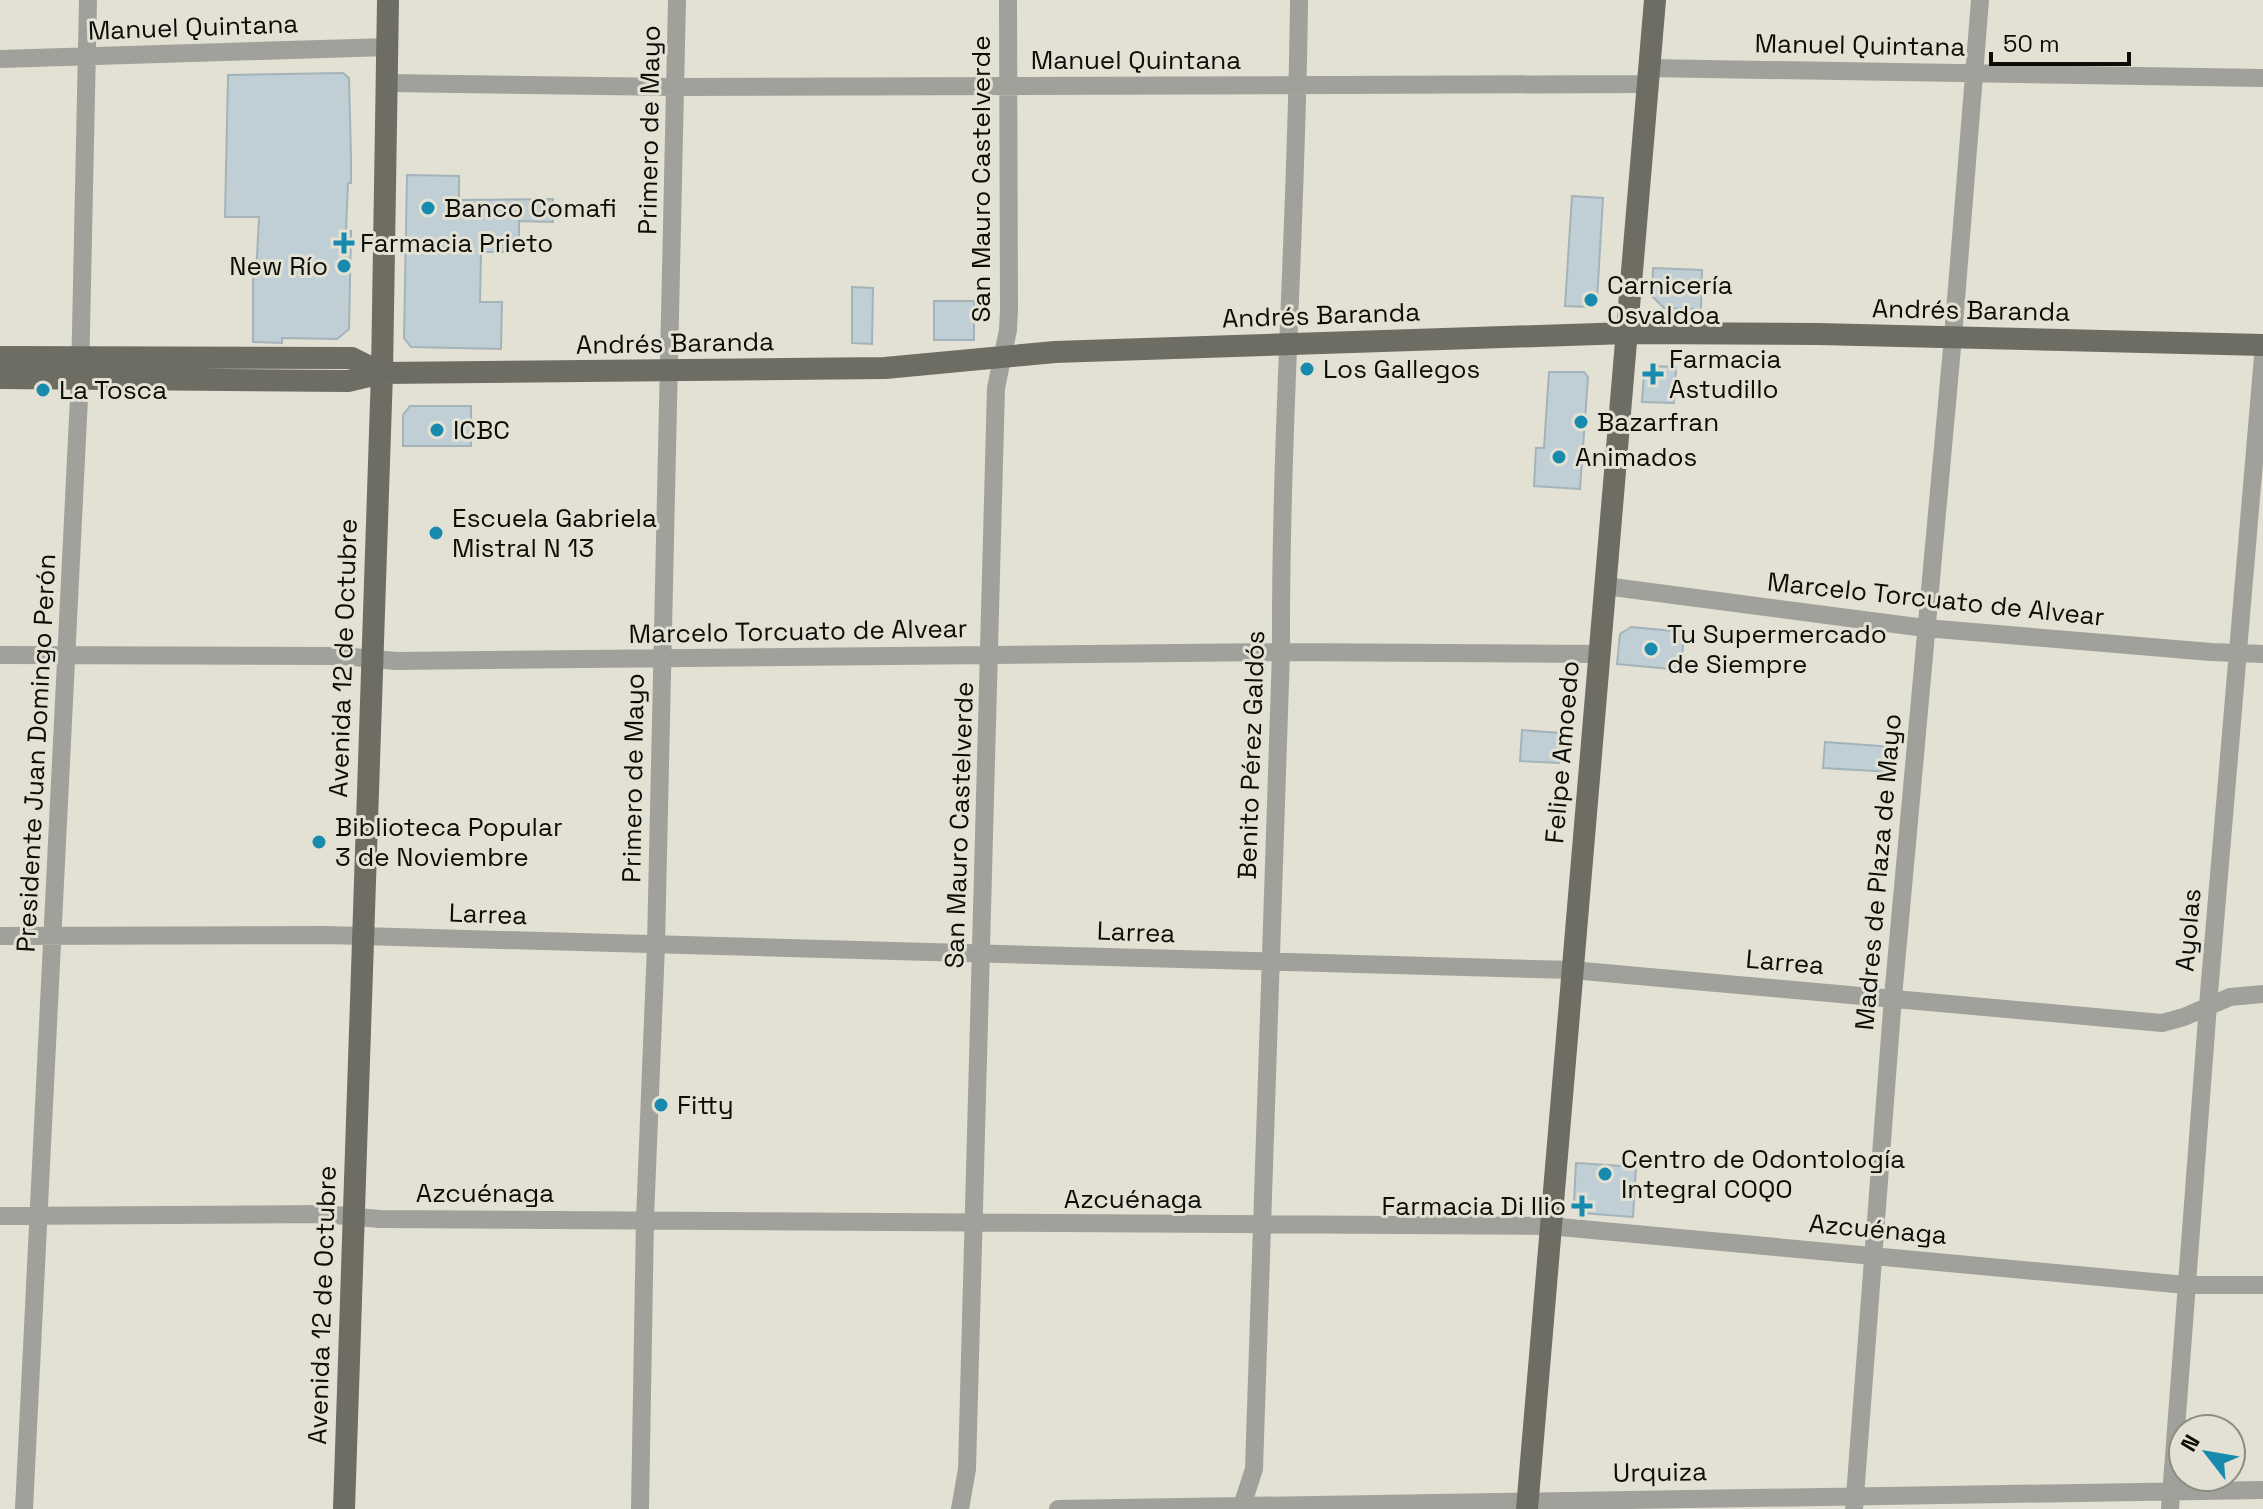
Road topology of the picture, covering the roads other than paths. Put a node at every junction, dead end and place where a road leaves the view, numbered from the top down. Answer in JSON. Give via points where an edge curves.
{"nodes":[{"id":1,"x":88,"y":0,"type":"edge"},
{"id":2,"x":388,"y":0,"type":"edge"},
{"id":3,"x":677,"y":0,"type":"edge"},
{"id":4,"x":1008,"y":0,"type":"edge"},
{"id":5,"x":1299,"y":0,"type":"edge"},
{"id":6,"x":1655,"y":0,"type":"edge"},
{"id":7,"x":1980,"y":0,"type":"edge"},
{"id":8,"x":387,"y":47,"type":"junction"},
{"id":9,"x":87,"y":56,"type":"junction"},
{"id":10,"x":0,"y":59,"type":"edge"},
{"id":11,"x":1973,"y":73,"type":"junction"},
{"id":12,"x":1647,"y":76,"type":"junction"},
{"id":13,"x":2263,"y":78,"type":"edge"},
{"id":14,"x":387,"y":83,"type":"junction"},
{"id":15,"x":1298,"y":85,"type":"junction"},
{"id":16,"x":675,"y":87,"type":"junction"},
{"id":17,"x":1008,"y":87,"type":"junction"},
{"id":18,"x":1627,"y":333,"type":"junction"},
{"id":19,"x":1953,"y":337,"type":"junction"},
{"id":20,"x":1290,"y":343,"type":"junction"},
{"id":21,"x":2263,"y":345,"type":"edge"},
{"id":22,"x":2263,"y":356,"type":"edge"},
{"id":23,"x":0,"y":357,"type":"edge"},
{"id":24,"x":1003,"y":357,"type":"junction"},
{"id":25,"x":80,"y":368,"type":"junction"},
{"id":26,"x":670,"y":372,"type":"junction"},
{"id":27,"x":382,"y":373,"type":"junction"},
{"id":28,"x":0,"y":378,"type":"edge"},
{"id":29,"x":1605,"y":586,"type":"junction"},
{"id":30,"x":1925,"y":628,"type":"junction"},
{"id":31,"x":1281,"y":652,"type":"junction"},
{"id":32,"x":2238,"y":653,"type":"junction"},
{"id":33,"x":991,"y":654,"type":"junction"},
{"id":34,"x":1598,"y":654,"type":"junction"},
{"id":35,"x":2263,"y":654,"type":"edge"},
{"id":36,"x":0,"y":655,"type":"edge"},
{"id":37,"x":66,"y":656,"type":"junction"},
{"id":38,"x":371,"y":659,"type":"junction"},
{"id":39,"x":661,"y":659,"type":"junction"},
{"id":40,"x":0,"y":936,"type":"edge"},
{"id":41,"x":53,"y":936,"type":"junction"},
{"id":42,"x":361,"y":936,"type":"junction"},
{"id":43,"x":656,"y":945,"type":"junction"},
{"id":44,"x":980,"y":954,"type":"junction"},
{"id":45,"x":1270,"y":962,"type":"junction"},
{"id":46,"x":1572,"y":970,"type":"junction"},
{"id":47,"x":2263,"y":994,"type":"edge"},
{"id":48,"x":1893,"y":997,"type":"junction"},
{"id":49,"x":2208,"y":1005,"type":"junction"},
{"id":50,"x":38,"y":1215,"type":"junction"},
{"id":51,"x":0,"y":1216,"type":"edge"},
{"id":52,"x":353,"y":1217,"type":"junction"},
{"id":53,"x":645,"y":1219,"type":"junction"},
{"id":54,"x":973,"y":1224,"type":"junction"},
{"id":55,"x":1260,"y":1225,"type":"junction"},
{"id":56,"x":1549,"y":1226,"type":"junction"},
{"id":57,"x":1873,"y":1255,"type":"junction"},
{"id":58,"x":2186,"y":1285,"type":"junction"},
{"id":59,"x":2263,"y":1285,"type":"edge"},
{"id":60,"x":2263,"y":1490,"type":"edge"},
{"id":61,"x":2170,"y":1500,"type":"edge"},
{"id":62,"x":1854,"y":1502,"type":"edge"},
{"id":63,"x":1527,"y":1504,"type":"edge"},
{"id":64,"x":1242,"y":1507,"type":"edge"},
{"id":65,"x":24,"y":1509,"type":"edge"},
{"id":66,"x":344,"y":1509,"type":"edge"},
{"id":67,"x":640,"y":1509,"type":"edge"},
{"id":68,"x":960,"y":1509,"type":"edge"},
{"id":69,"x":1058,"y":1509,"type":"edge"}],
"edges":[{"from":1,"to":9,"type":"street","name":"Presidente Juan Domingo Perón"},
{"from":2,"to":8,"type":"main road","name":"Avenida 12 de Octubre"},
{"from":3,"to":16,"type":"street","name":"Primero de Mayo"},
{"from":4,"to":17,"type":"street","name":"San Mauro Castelverde"},
{"from":5,"to":15,"type":"street","name":"Benito Pérez Galdós"},
{"from":6,"to":12,"type":"main road","name":"Felipe Amoedo"},
{"from":7,"to":11,"type":"street","name":"Madres de Plaza de Mayo"},
{"from":8,"to":9,"type":"street","name":"Manuel Quintana"},
{"from":8,"to":14,"type":"main road","name":"Avenida 12 de Octubre"},
{"from":9,"to":10,"type":"street","name":"Manuel Quintana"},
{"from":9,"to":25,"type":"street","name":"Presidente Juan Domingo Perón"},
{"from":11,"to":12,"type":"street","name":"Manuel Quintana"},
{"from":11,"to":13,"type":"street","name":"Manuel Quintana"},
{"from":11,"to":19,"type":"street","name":"Madres de Plaza de Mayo"},
{"from":12,"to":15,"type":"street","name":"Manuel Quintana"},
{"from":12,"to":18,"type":"main road","name":"Felipe Amoedo"},
{"from":14,"to":16,"type":"street","name":"Manuel Quintana"},
{"from":14,"to":27,"type":"main road","name":"Avenida 12 de Octubre"},
{"from":15,"to":17,"type":"street","name":"Manuel Quintana"},
{"from":15,"to":20,"type":"street","name":"Benito Pérez Galdós"},
{"from":16,"to":17,"type":"street","name":"Manuel Quintana"},
{"from":16,"to":26,"type":"street","name":"Primero de Mayo"},
{"from":17,"to":24,"type":"street","name":"San Mauro Castelverde","via":[[1009,310]]},
{"from":18,"to":19,"type":"main road","name":"Andrés Baranda"},
{"from":18,"to":20,"type":"main road","name":"Andrés Baranda"},
{"from":18,"to":29,"type":"main road","name":"Felipe Amoedo"},
{"from":19,"to":21,"type":"main road","name":"Andrés Baranda"},
{"from":19,"to":30,"type":"street","name":"Madres de Plaza de Mayo"},
{"from":20,"to":24,"type":"main road","name":"Andrés Baranda"},
{"from":20,"to":31,"type":"street","name":"Benito Pérez Galdós","via":[[1280,525]]},
{"from":22,"to":32,"type":"street","name":"Ayolas"},
{"from":23,"to":25,"type":"main road","name":"Andrés Baranda"},
{"from":24,"to":26,"type":"main road","name":"Andrés Baranda","via":[[885,368]]},
{"from":24,"to":33,"type":"street","name":"San Mauro Castelverde","via":[[996,388]]},
{"from":25,"to":27,"type":"main road","name":"Andrés Baranda","via":[[352,358]]},
{"from":25,"to":28,"type":"main road","name":"Andrés Baranda"},
{"from":25,"to":37,"type":"street","name":"Presidente Juan Domingo Perón"},
{"from":26,"to":27,"type":"main road","name":"Andrés Baranda"},
{"from":26,"to":39,"type":"street","name":"Primero de Mayo"},
{"from":27,"to":38,"type":"main road","name":"Avenida 12 de Octubre"},
{"from":29,"to":30,"type":"street","name":"Marcelo Torcuato de Alvear"},
{"from":29,"to":34,"type":"main road","name":"Felipe Amoedo"},
{"from":30,"to":32,"type":"street","name":"Marcelo Torcuato de Alvear"},
{"from":30,"to":48,"type":"street","name":"Madres de Plaza de Mayo"},
{"from":31,"to":33,"type":"street","name":"Marcelo Torcuato de Alvear"},
{"from":31,"to":34,"type":"street","name":"Marcelo Torcuato de Alvear"},
{"from":31,"to":45,"type":"street","name":"Benito Pérez Galdós"},
{"from":32,"to":35,"type":"street","name":"Marcelo Torcuato de Alvear"},
{"from":32,"to":49,"type":"street","name":"Ayolas"},
{"from":33,"to":39,"type":"street","name":"Marcelo Torcuato de Alvear"},
{"from":33,"to":44,"type":"street","name":"San Mauro Castelverde"},
{"from":34,"to":46,"type":"main road","name":"Felipe Amoedo"},
{"from":36,"to":37,"type":"street","name":"Marcelo Torcuato de Alvear"},
{"from":37,"to":38,"type":"street","name":"Marcelo Torcuato de Alvear"},
{"from":37,"to":41,"type":"street","name":"Presidente Juan Domingo Perón"},
{"from":38,"to":39,"type":"street","name":"Marcelo Torcuato de Alvear"},
{"from":38,"to":42,"type":"main road","name":"Avenida 12 de Octubre"},
{"from":39,"to":43,"type":"street","name":"Primero de Mayo"},
{"from":40,"to":41,"type":"street","name":"Larrea"},
{"from":41,"to":42,"type":"street","name":"Larrea"},
{"from":41,"to":50,"type":"street","name":"Presidente Juan Domingo Perón"},
{"from":42,"to":43,"type":"street","name":"Larrea"},
{"from":42,"to":52,"type":"main road","name":"Avenida 12 de Octubre"},
{"from":43,"to":44,"type":"street","name":"Larrea"},
{"from":43,"to":53,"type":"street","name":"Primero de Mayo"},
{"from":44,"to":45,"type":"street","name":"Larrea"},
{"from":44,"to":54,"type":"street","name":"San Mauro Castelverde"},
{"from":45,"to":46,"type":"street","name":"Larrea"},
{"from":45,"to":55,"type":"street","name":"Benito Pérez Galdós"},
{"from":46,"to":48,"type":"street","name":"Larrea"},
{"from":46,"to":56,"type":"main road","name":"Felipe Amoedo"},
{"from":47,"to":49,"type":"street","name":"Larrea","via":[[2241,994]]},
{"from":48,"to":49,"type":"street","name":"Larrea","via":[[2162,1023]]},
{"from":48,"to":57,"type":"street","name":"Madres de Plaza de Mayo"},
{"from":49,"to":58,"type":"street","name":"Ayolas"},
{"from":50,"to":51,"type":"street","name":"Azcuénaga"},
{"from":50,"to":52,"type":"street","name":"Azcuénaga"},
{"from":50,"to":65,"type":"street","name":"Presidente Juan Domingo Perón"},
{"from":52,"to":53,"type":"street","name":"Azcuénaga"},
{"from":52,"to":66,"type":"main road","name":"Avenida 12 de Octubre"},
{"from":53,"to":54,"type":"street","name":"Azcuénaga"},
{"from":53,"to":67,"type":"street","name":"Primero de Mayo"},
{"from":54,"to":55,"type":"street","name":"Azcuénaga"},
{"from":54,"to":68,"type":"street","name":"San Mauro Castelverde","via":[[967,1469]]},
{"from":55,"to":56,"type":"street","name":"Azcuénaga"},
{"from":55,"to":64,"type":"street","name":"Benito Pérez Galdós","via":[[1254,1469]]},
{"from":56,"to":57,"type":"street","name":"Azcuénaga"},
{"from":56,"to":63,"type":"main road","name":"Felipe Amoedo"},
{"from":57,"to":58,"type":"street","name":"Azcuénaga"},
{"from":57,"to":62,"type":"street","name":"Madres de Plaza de Mayo"},
{"from":58,"to":59,"type":"street","name":"Azcuénaga"},
{"from":58,"to":61,"type":"street","name":"Ayolas"},
{"from":60,"to":61,"type":"street","name":"Urquiza"},
{"from":61,"to":62,"type":"street","name":"Urquiza"},
{"from":62,"to":63,"type":"street","name":"Urquiza"},
{"from":63,"to":64,"type":"street","name":"Urquiza"},
{"from":64,"to":69,"type":"street","name":"Urquiza"}]}
